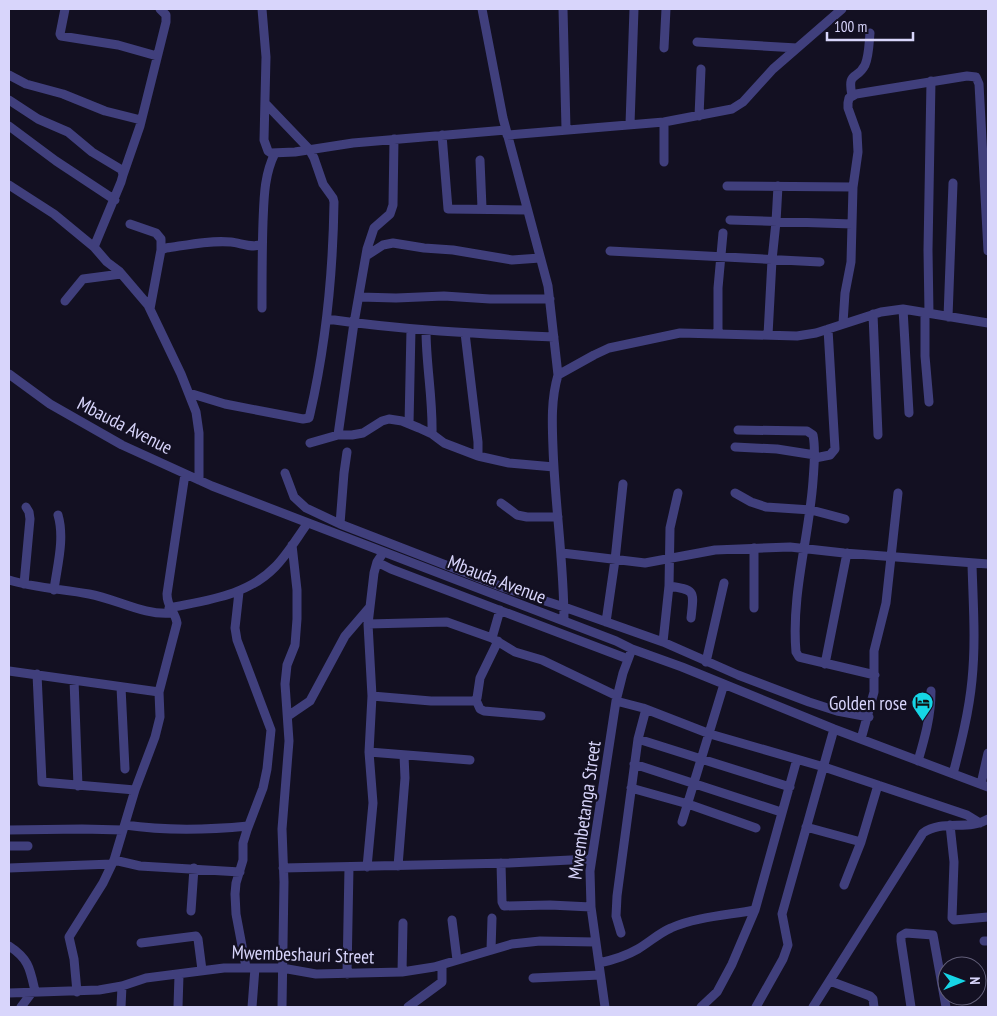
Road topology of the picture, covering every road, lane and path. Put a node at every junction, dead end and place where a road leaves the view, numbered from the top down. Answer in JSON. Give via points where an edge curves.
{"nodes":[{"id":1,"x":65,"y":9,"type":"edge"},
{"id":2,"x":160,"y":9,"type":"edge"},
{"id":3,"x":262,"y":9,"type":"edge"},
{"id":4,"x":482,"y":9,"type":"edge"},
{"id":5,"x":563,"y":9,"type":"edge"},
{"id":6,"x":634,"y":9,"type":"edge"},
{"id":7,"x":666,"y":9,"type":"edge"},
{"id":8,"x":842,"y":9,"type":"edge"},
{"id":9,"x":870,"y":33,"type":"dead end"},
{"id":10,"x":697,"y":42,"type":"dead end"},
{"id":11,"x":664,"y":48,"type":"dead end"},
{"id":12,"x":797,"y":48,"type":"junction"},
{"id":13,"x":156,"y":56,"type":"junction"},
{"id":14,"x":701,"y":69,"type":"dead end"},
{"id":15,"x":9,"y":75,"type":"edge"},
{"id":16,"x":931,"y":81,"type":"junction"},
{"id":17,"x":852,"y":96,"type":"junction"},
{"id":18,"x":9,"y":100,"type":"edge"},
{"id":19,"x":265,"y":103,"type":"junction"},
{"id":20,"x":700,"y":116,"type":"junction"},
{"id":21,"x":141,"y":120,"type":"junction"},
{"id":22,"x":664,"y":122,"type":"junction"},
{"id":23,"x":630,"y":124,"type":"junction"},
{"id":24,"x":9,"y":126,"type":"edge"},
{"id":25,"x":566,"y":129,"type":"junction"},
{"id":26,"x":506,"y":132,"type":"junction"},
{"id":27,"x":521,"y":134,"type":"junction"},
{"id":28,"x":442,"y":135,"type":"junction"},
{"id":29,"x":394,"y":139,"type":"junction"},
{"id":30,"x":308,"y":149,"type":"junction"},
{"id":31,"x":511,"y":151,"type":"junction"},
{"id":32,"x":275,"y":153,"type":"junction"},
{"id":33,"x":480,"y":160,"type":"dead end"},
{"id":34,"x":664,"y":162,"type":"dead end"},
{"id":35,"x":123,"y":175,"type":"junction"},
{"id":36,"x":953,"y":183,"type":"dead end"},
{"id":37,"x":9,"y":185,"type":"edge"},
{"id":38,"x":727,"y":186,"type":"dead end"},
{"id":39,"x":778,"y":186,"type":"junction"},
{"id":40,"x":853,"y":186,"type":"junction"},
{"id":41,"x":115,"y":200,"type":"junction"},
{"id":42,"x":482,"y":208,"type":"junction"},
{"id":43,"x":526,"y":210,"type":"junction"},
{"id":44,"x":730,"y":220,"type":"dead end"},
{"id":45,"x":776,"y":222,"type":"junction"},
{"id":46,"x":130,"y":224,"type":"dead end"},
{"id":47,"x":852,"y":224,"type":"junction"},
{"id":48,"x":723,"y":233,"type":"dead end"},
{"id":49,"x":262,"y":244,"type":"junction"},
{"id":50,"x":94,"y":247,"type":"junction"},
{"id":51,"x":161,"y":250,"type":"junction"},
{"id":52,"x":610,"y":251,"type":"dead end"},
{"id":53,"x":988,"y":251,"type":"edge"},
{"id":54,"x":366,"y":256,"type":"junction"},
{"id":55,"x":722,"y":257,"type":"junction"},
{"id":56,"x":540,"y":258,"type":"junction"},
{"id":57,"x":772,"y":260,"type":"junction"},
{"id":58,"x":820,"y":262,"type":"dead end"},
{"id":59,"x":121,"y":274,"type":"junction"},
{"id":60,"x":358,"y":297,"type":"junction"},
{"id":61,"x":550,"y":299,"type":"junction"},
{"id":62,"x":65,"y":301,"type":"dead end"},
{"id":63,"x":262,"y":308,"type":"dead end"},
{"id":64,"x":150,"y":309,"type":"junction"},
{"id":65,"x":903,"y":309,"type":"junction"},
{"id":66,"x":927,"y":312,"type":"junction"},
{"id":67,"x":873,"y":314,"type":"junction"},
{"id":68,"x":948,"y":317,"type":"junction"},
{"id":69,"x":327,"y":319,"type":"junction"},
{"id":70,"x":354,"y":323,"type":"junction"},
{"id":71,"x":844,"y":323,"type":"junction"},
{"id":72,"x":988,"y":323,"type":"edge"},
{"id":73,"x":411,"y":329,"type":"junction"},
{"id":74,"x":828,"y":329,"type":"junction"},
{"id":75,"x":426,"y":330,"type":"junction"},
{"id":76,"x":465,"y":333,"type":"junction"},
{"id":77,"x":718,"y":333,"type":"junction"},
{"id":78,"x":768,"y":335,"type":"junction"},
{"id":79,"x":554,"y":337,"type":"junction"},
{"id":80,"x":9,"y":374,"type":"edge"},
{"id":81,"x":558,"y":375,"type":"junction"},
{"id":82,"x":189,"y":393,"type":"junction"},
{"id":83,"x":928,"y":402,"type":"dead end"},
{"id":84,"x":909,"y":413,"type":"dead end"},
{"id":85,"x":409,"y":424,"type":"junction"},
{"id":86,"x":738,"y":430,"type":"dead end"},
{"id":87,"x":432,"y":434,"type":"junction"},
{"id":88,"x":338,"y":435,"type":"junction"},
{"id":89,"x":878,"y":435,"type":"dead end"},
{"id":90,"x":310,"y":443,"type":"dead end"},
{"id":91,"x":735,"y":447,"type":"dead end"},
{"id":92,"x":347,"y":452,"type":"dead end"},
{"id":93,"x":478,"y":456,"type":"junction"},
{"id":94,"x":815,"y":456,"type":"junction"},
{"id":95,"x":554,"y":467,"type":"junction"},
{"id":96,"x":285,"y":473,"type":"dead end"},
{"id":97,"x":185,"y":474,"type":"junction"},
{"id":98,"x":199,"y":480,"type":"junction"},
{"id":99,"x":623,"y":484,"type":"dead end"},
{"id":100,"x":678,"y":493,"type":"dead end"},
{"id":101,"x":735,"y":493,"type":"dead end"},
{"id":102,"x":898,"y":493,"type":"dead end"},
{"id":103,"x":501,"y":503,"type":"dead end"},
{"id":104,"x":26,"y":507,"type":"dead end"},
{"id":105,"x":811,"y":510,"type":"junction"},
{"id":106,"x":58,"y":515,"type":"dead end"},
{"id":107,"x":558,"y":517,"type":"junction"},
{"id":108,"x":846,"y":519,"type":"dead end"},
{"id":109,"x":308,"y":524,"type":"junction"},
{"id":110,"x":340,"y":524,"type":"junction"},
{"id":111,"x":292,"y":545,"type":"junction"},
{"id":112,"x":754,"y":548,"type":"junction"},
{"id":113,"x":804,"y":548,"type":"junction"},
{"id":114,"x":382,"y":553,"type":"junction"},
{"id":115,"x":562,"y":553,"type":"junction"},
{"id":116,"x":847,"y":553,"type":"junction"},
{"id":117,"x":891,"y":557,"type":"junction"},
{"id":118,"x":669,"y":559,"type":"junction"},
{"id":119,"x":615,"y":560,"type":"junction"},
{"id":120,"x":377,"y":562,"type":"junction"},
{"id":121,"x":972,"y":564,"type":"junction"},
{"id":122,"x":988,"y":564,"type":"edge"},
{"id":123,"x":9,"y":580,"type":"edge"},
{"id":124,"x":24,"y":584,"type":"junction"},
{"id":125,"x":724,"y":584,"type":"dead end"},
{"id":126,"x":669,"y":586,"type":"junction"},
{"id":127,"x":54,"y":590,"type":"junction"},
{"id":128,"x":239,"y":592,"type":"junction"},
{"id":129,"x":564,"y":606,"type":"junction"},
{"id":130,"x":369,"y":608,"type":"junction"},
{"id":131,"x":754,"y":608,"type":"dead end"},
{"id":132,"x":171,"y":610,"type":"junction"},
{"id":133,"x":500,"y":610,"type":"junction"},
{"id":134,"x":691,"y":618,"type":"dead end"},
{"id":135,"x":564,"y":621,"type":"junction"},
{"id":136,"x":606,"y":622,"type":"junction"},
{"id":137,"x":368,"y":624,"type":"junction"},
{"id":138,"x":495,"y":639,"type":"junction"},
{"id":139,"x":663,"y":642,"type":"junction"},
{"id":140,"x":632,"y":649,"type":"junction"},
{"id":141,"x":628,"y":659,"type":"junction"},
{"id":142,"x":706,"y":662,"type":"junction"},
{"id":143,"x":825,"y":664,"type":"junction"},
{"id":144,"x":9,"y":671,"type":"edge"},
{"id":145,"x":36,"y":674,"type":"junction"},
{"id":146,"x":874,"y":675,"type":"junction"},
{"id":147,"x":74,"y":680,"type":"junction"},
{"id":148,"x":724,"y":684,"type":"junction"},
{"id":149,"x":121,"y":687,"type":"junction"},
{"id":150,"x":158,"y":692,"type":"junction"},
{"id":151,"x":931,"y":692,"type":"dead end"},
{"id":152,"x":372,"y":696,"type":"junction"},
{"id":153,"x":617,"y":699,"type":"junction"},
{"id":154,"x":476,"y":700,"type":"junction"},
{"id":155,"x":646,"y":709,"type":"junction"},
{"id":156,"x":288,"y":716,"type":"junction"},
{"id":157,"x":541,"y":716,"type":"dead end"},
{"id":158,"x":869,"y":717,"type":"junction"},
{"id":159,"x":834,"y":729,"type":"junction"},
{"id":160,"x":710,"y":734,"type":"junction"},
{"id":161,"x":638,"y":739,"type":"junction"},
{"id":162,"x":861,"y":739,"type":"junction"},
{"id":163,"x":369,"y":752,"type":"junction"},
{"id":164,"x":988,"y":753,"type":"edge"},
{"id":165,"x":404,"y":755,"type":"junction"},
{"id":166,"x":702,"y":759,"type":"junction"},
{"id":167,"x":797,"y":759,"type":"junction"},
{"id":168,"x":470,"y":760,"type":"dead end"},
{"id":169,"x":918,"y":761,"type":"junction"},
{"id":170,"x":634,"y":764,"type":"junction"},
{"id":171,"x":824,"y":767,"type":"junction"},
{"id":172,"x":125,"y":769,"type":"dead end"},
{"id":173,"x":953,"y":774,"type":"junction"},
{"id":174,"x":694,"y":784,"type":"junction"},
{"id":175,"x":878,"y":785,"type":"junction"},
{"id":176,"x":985,"y":785,"type":"edge"},
{"id":177,"x":78,"y":786,"type":"junction"},
{"id":178,"x":790,"y":787,"type":"junction"},
{"id":179,"x":631,"y":788,"type":"junction"},
{"id":180,"x":135,"y":790,"type":"junction"},
{"id":181,"x":688,"y":804,"type":"junction"},
{"id":182,"x":781,"y":812,"type":"junction"},
{"id":183,"x":984,"y":821,"type":"edge"},
{"id":184,"x":682,"y":822,"type":"dead end"},
{"id":185,"x":950,"y":825,"type":"junction"},
{"id":186,"x":248,"y":826,"type":"junction"},
{"id":187,"x":806,"y":827,"type":"junction"},
{"id":188,"x":124,"y":828,"type":"junction"},
{"id":189,"x":756,"y":828,"type":"dead end"},
{"id":190,"x":9,"y":830,"type":"edge"},
{"id":191,"x":862,"y":842,"type":"junction"},
{"id":192,"x":9,"y":846,"type":"edge"},
{"id":193,"x":28,"y":846,"type":"dead end"},
{"id":194,"x":591,"y":859,"type":"junction"},
{"id":195,"x":113,"y":862,"type":"junction"},
{"id":196,"x":501,"y":863,"type":"junction"},
{"id":197,"x":398,"y":866,"type":"junction"},
{"id":198,"x":349,"y":867,"type":"junction"},
{"id":199,"x":367,"y":867,"type":"junction"},
{"id":200,"x":9,"y":868,"type":"edge"},
{"id":201,"x":194,"y":868,"type":"junction"},
{"id":202,"x":283,"y":868,"type":"junction"},
{"id":203,"x":240,"y":872,"type":"junction"},
{"id":204,"x":844,"y":885,"type":"dead end"},
{"id":205,"x":591,"y":907,"type":"junction"},
{"id":206,"x":755,"y":910,"type":"junction"},
{"id":207,"x":191,"y":911,"type":"dead end"},
{"id":208,"x":988,"y":917,"type":"edge"},
{"id":209,"x":492,"y":918,"type":"dead end"},
{"id":210,"x":452,"y":920,"type":"dead end"},
{"id":211,"x":403,"y":923,"type":"dead end"},
{"id":212,"x":620,"y":933,"type":"dead end"},
{"id":213,"x":596,"y":942,"type":"junction"},
{"id":214,"x":141,"y":943,"type":"dead end"},
{"id":215,"x":9,"y":946,"type":"edge"},
{"id":216,"x":491,"y":950,"type":"junction"},
{"id":217,"x":457,"y":960,"type":"junction"},
{"id":218,"x":599,"y":963,"type":"junction"},
{"id":219,"x":442,"y":965,"type":"junction"},
{"id":220,"x":250,"y":967,"type":"junction"},
{"id":221,"x":282,"y":968,"type":"junction"},
{"id":222,"x":202,"y":970,"type":"junction"},
{"id":223,"x":402,"y":972,"type":"junction"},
{"id":224,"x":179,"y":974,"type":"junction"},
{"id":225,"x":347,"y":974,"type":"junction"},
{"id":226,"x":600,"y":975,"type":"junction"},
{"id":227,"x":532,"y":978,"type":"dead end"},
{"id":228,"x":830,"y":981,"type":"junction"},
{"id":229,"x":122,"y":986,"type":"junction"},
{"id":230,"x":34,"y":991,"type":"junction"},
{"id":231,"x":77,"y":992,"type":"junction"},
{"id":232,"x":9,"y":993,"type":"edge"},
{"id":233,"x":21,"y":1007,"type":"edge"},
{"id":234,"x":121,"y":1007,"type":"edge"},
{"id":235,"x":178,"y":1007,"type":"edge"},
{"id":236,"x":252,"y":1007,"type":"edge"},
{"id":237,"x":282,"y":1007,"type":"edge"},
{"id":238,"x":408,"y":1007,"type":"edge"},
{"id":239,"x":605,"y":1007,"type":"edge"},
{"id":240,"x":701,"y":1007,"type":"edge"},
{"id":241,"x":756,"y":1007,"type":"edge"},
{"id":242,"x":814,"y":1007,"type":"edge"},
{"id":243,"x":874,"y":1007,"type":"edge"},
{"id":244,"x":910,"y":1007,"type":"edge"},
{"id":245,"x":946,"y":1007,"type":"edge"}],
"edges":[{"from":1,"to":13,"type":"street","via":[[61,36],[118,45]]},
{"from":2,"to":13,"type":"street","via":[[166,18]]},
{"from":3,"to":19,"type":"street"},
{"from":4,"to":26,"type":"street"},
{"from":5,"to":25,"type":"street"},
{"from":6,"to":23,"type":"street"},
{"from":7,"to":11,"type":"street"},
{"from":8,"to":12,"type":"street"},
{"from":9,"to":17,"type":"street","via":[[865,65],[850,82]]},
{"from":10,"to":12,"type":"street"},
{"from":12,"to":20,"type":"street","via":[[737,107]]},
{"from":13,"to":21,"type":"street"},
{"from":14,"to":20,"type":"street"},
{"from":15,"to":21,"type":"street","via":[[105,111]]},
{"from":16,"to":17,"type":"street"},
{"from":16,"to":53,"type":"street","via":[[970,75],[978,80]]},
{"from":16,"to":66,"type":"street"},
{"from":17,"to":40,"type":"street","via":[[848,108],[858,142]]},
{"from":18,"to":35,"type":"street","via":[[38,119],[68,132],[92,152],[122,170]]},
{"from":19,"to":30,"type":"street"},
{"from":19,"to":32,"type":"street","via":[[264,140],[268,151]]},
{"from":20,"to":22,"type":"street"},
{"from":21,"to":35,"type":"street"},
{"from":22,"to":23,"type":"street"},
{"from":22,"to":34,"type":"street"},
{"from":23,"to":25,"type":"street"},
{"from":24,"to":41,"type":"street"},
{"from":25,"to":27,"type":"street"},
{"from":26,"to":27,"type":"street"},
{"from":26,"to":28,"type":"street"},
{"from":26,"to":31,"type":"street"},
{"from":27,"to":31,"type":"street"},
{"from":28,"to":29,"type":"street"},
{"from":28,"to":42,"type":"street","via":[[448,209]]},
{"from":29,"to":30,"type":"street"},
{"from":29,"to":54,"type":"street","via":[[391,212],[374,228]]},
{"from":30,"to":32,"type":"street"},
{"from":30,"to":69,"type":"street","via":[[334,202]]},
{"from":31,"to":43,"type":"street"},
{"from":32,"to":49,"type":"street","via":[[267,170]]},
{"from":33,"to":42,"type":"street"},
{"from":35,"to":41,"type":"street"},
{"from":36,"to":68,"type":"street"},
{"from":37,"to":50,"type":"street","via":[[54,214]]},
{"from":38,"to":39,"type":"street"},
{"from":39,"to":40,"type":"street"},
{"from":39,"to":45,"type":"street"},
{"from":40,"to":47,"type":"street"},
{"from":41,"to":50,"type":"street"},
{"from":42,"to":43,"type":"street"},
{"from":43,"to":56,"type":"street"},
{"from":44,"to":45,"type":"street"},
{"from":45,"to":47,"type":"street"},
{"from":45,"to":57,"type":"street"},
{"from":46,"to":51,"type":"street","via":[[159,236]]},
{"from":47,"to":71,"type":"street"},
{"from":48,"to":55,"type":"street"},
{"from":49,"to":51,"type":"street","via":[[228,241]]},
{"from":49,"to":63,"type":"street"},
{"from":50,"to":59,"type":"street"},
{"from":51,"to":64,"type":"street"},
{"from":52,"to":55,"type":"street"},
{"from":54,"to":56,"type":"street","via":[[383,245],[393,243],[512,260]]},
{"from":54,"to":60,"type":"street"},
{"from":55,"to":57,"type":"street"},
{"from":55,"to":77,"type":"street"},
{"from":56,"to":61,"type":"street"},
{"from":57,"to":58,"type":"street"},
{"from":57,"to":78,"type":"street"},
{"from":59,"to":62,"type":"street","via":[[83,279]]},
{"from":59,"to":64,"type":"street"},
{"from":60,"to":61,"type":"street"},
{"from":60,"to":70,"type":"street"},
{"from":61,"to":79,"type":"street"},
{"from":64,"to":82,"type":"street"},
{"from":65,"to":66,"type":"street"},
{"from":65,"to":67,"type":"street"},
{"from":65,"to":84,"type":"street"},
{"from":66,"to":68,"type":"street"},
{"from":66,"to":83,"type":"street"},
{"from":67,"to":71,"type":"street"},
{"from":67,"to":89,"type":"street"},
{"from":68,"to":72,"type":"street"},
{"from":69,"to":70,"type":"street"},
{"from":69,"to":82,"type":"street","via":[[309,418],[225,404]]},
{"from":70,"to":73,"type":"street"},
{"from":70,"to":88,"type":"street"},
{"from":71,"to":74,"type":"street"},
{"from":73,"to":75,"type":"street"},
{"from":73,"to":85,"type":"street"},
{"from":74,"to":78,"type":"street","via":[[797,336]]},
{"from":74,"to":94,"type":"street","via":[[835,448],[830,455]]},
{"from":75,"to":76,"type":"street"},
{"from":75,"to":87,"type":"street"},
{"from":76,"to":79,"type":"street"},
{"from":76,"to":93,"type":"street"},
{"from":77,"to":78,"type":"street"},
{"from":77,"to":81,"type":"street","via":[[680,333],[625,344],[594,355]]},
{"from":79,"to":81,"type":"street"},
{"from":80,"to":97,"type":"street","name":"Mbauda Avenue","via":[[50,404],[122,445]]},
{"from":81,"to":95,"type":"street","via":[[552,414]]},
{"from":82,"to":98,"type":"street","via":[[199,433]]},
{"from":85,"to":87,"type":"street"},
{"from":85,"to":88,"type":"street","via":[[389,419],[363,433]]},
{"from":86,"to":94,"type":"street","via":[[810,431],[814,437]]},
{"from":87,"to":93,"type":"street","via":[[444,443]]},
{"from":88,"to":90,"type":"street"},
{"from":91,"to":94,"type":"street"},
{"from":92,"to":110,"type":"street"},
{"from":93,"to":95,"type":"street"},
{"from":94,"to":105,"type":"street"},
{"from":95,"to":107,"type":"street"},
{"from":96,"to":110,"type":"street","via":[[294,498],[306,508]]},
{"from":97,"to":98,"type":"street","name":"Mbauda Avenue"},
{"from":97,"to":132,"type":"street","via":[[167,594]]},
{"from":98,"to":109,"type":"street","name":"Mbauda Avenue"},
{"from":99,"to":119,"type":"street"},
{"from":100,"to":118,"type":"street","via":[[670,528]]},
{"from":101,"to":105,"type":"street","via":[[766,508]]},
{"from":102,"to":117,"type":"street"},
{"from":103,"to":107,"type":"street","via":[[517,515]]},
{"from":104,"to":124,"type":"street","via":[[30,519]]},
{"from":105,"to":108,"type":"street"},
{"from":105,"to":113,"type":"street"},
{"from":106,"to":127,"type":"street","via":[[61,540]]},
{"from":107,"to":115,"type":"street"},
{"from":109,"to":111,"type":"street"},
{"from":109,"to":114,"type":"street","name":"Mbauda Avenue"},
{"from":110,"to":129,"type":"street","via":[[505,588]]},
{"from":111,"to":128,"type":"street","via":[[275,567]]},
{"from":111,"to":156,"type":"street","via":[[297,619],[295,646],[287,665]]},
{"from":112,"to":113,"type":"street"},
{"from":112,"to":118,"type":"street","via":[[715,550]]},
{"from":112,"to":131,"type":"street"},
{"from":113,"to":116,"type":"street"},
{"from":113,"to":143,"type":"street","via":[[796,594],[796,652],[799,657]]},
{"from":114,"to":120,"type":"street"},
{"from":114,"to":135,"type":"street","name":"Mbauda Avenue"},
{"from":115,"to":119,"type":"street"},
{"from":115,"to":129,"type":"street"},
{"from":116,"to":117,"type":"street"},
{"from":116,"to":143,"type":"street"},
{"from":117,"to":121,"type":"street"},
{"from":117,"to":146,"type":"street","via":[[885,614],[874,651]]},
{"from":118,"to":119,"type":"street","via":[[637,563]]},
{"from":118,"to":126,"type":"street"},
{"from":119,"to":136,"type":"street"},
{"from":120,"to":130,"type":"street"},
{"from":120,"to":133,"type":"street"},
{"from":121,"to":122,"type":"street"},
{"from":121,"to":173,"type":"street","via":[[972,677]]},
{"from":123,"to":124,"type":"street"},
{"from":124,"to":127,"type":"street"},
{"from":125,"to":142,"type":"street"},
{"from":126,"to":134,"type":"street","via":[[688,589],[692,593]]},
{"from":126,"to":139,"type":"street"},
{"from":127,"to":132,"type":"street","via":[[89,594],[155,613]]},
{"from":128,"to":132,"type":"street"},
{"from":128,"to":186,"type":"street","via":[[237,640],[271,730],[263,788]]},
{"from":129,"to":135,"type":"street"},
{"from":129,"to":136,"type":"street"},
{"from":130,"to":137,"type":"street"},
{"from":130,"to":156,"type":"street","via":[[345,636],[310,701]]},
{"from":132,"to":150,"type":"street","via":[[177,622]]},
{"from":133,"to":138,"type":"street"},
{"from":133,"to":141,"type":"street"},
{"from":135,"to":140,"type":"street","name":"Mbauda Avenue"},
{"from":136,"to":139,"type":"street"},
{"from":137,"to":138,"type":"street","via":[[447,622]]},
{"from":137,"to":152,"type":"street"},
{"from":138,"to":153,"type":"street","via":[[515,652],[542,660]]},
{"from":138,"to":154,"type":"street","via":[[480,678]]},
{"from":139,"to":142,"type":"street"},
{"from":140,"to":141,"type":"street","name":"Mwembetanga Street"},
{"from":140,"to":148,"type":"street","name":"Mbauda Avenue"},
{"from":141,"to":153,"type":"street","name":"Mwembetanga Street"},
{"from":142,"to":158,"type":"street","via":[[809,702]]},
{"from":143,"to":146,"type":"street"},
{"from":144,"to":145,"type":"street"},
{"from":145,"to":147,"type":"street"},
{"from":145,"to":177,"type":"street","via":[[41,781]]},
{"from":146,"to":158,"type":"street"},
{"from":147,"to":149,"type":"street"},
{"from":147,"to":177,"type":"street"},
{"from":148,"to":159,"type":"street","name":"Mbauda Avenue"},
{"from":148,"to":160,"type":"street"},
{"from":149,"to":150,"type":"street"},
{"from":149,"to":172,"type":"street"},
{"from":150,"to":180,"type":"street","via":[[160,717]]},
{"from":151,"to":169,"type":"street","via":[[927,732]]},
{"from":152,"to":154,"type":"street","via":[[431,701]]},
{"from":152,"to":163,"type":"street"},
{"from":153,"to":155,"type":"street"},
{"from":153,"to":194,"type":"street","name":"Mwembetanga Street"},
{"from":154,"to":157,"type":"street","via":[[484,711]]},
{"from":155,"to":160,"type":"street"},
{"from":155,"to":161,"type":"street"},
{"from":156,"to":202,"type":"street"},
{"from":158,"to":162,"type":"street"},
{"from":159,"to":162,"type":"street","name":"Mbauda Avenue"},
{"from":159,"to":171,"type":"street"},
{"from":160,"to":166,"type":"street"},
{"from":160,"to":167,"type":"street"},
{"from":161,"to":166,"type":"street"},
{"from":161,"to":170,"type":"street"},
{"from":162,"to":169,"type":"street","name":"Mbauda Avenue"},
{"from":163,"to":165,"type":"street"},
{"from":163,"to":199,"type":"street","via":[[373,803]]},
{"from":164,"to":176,"type":"street"},
{"from":165,"to":168,"type":"street"},
{"from":165,"to":197,"type":"street"},
{"from":166,"to":174,"type":"street"},
{"from":166,"to":178,"type":"street"},
{"from":167,"to":171,"type":"street"},
{"from":167,"to":178,"type":"street"},
{"from":169,"to":173,"type":"street","name":"Mbauda Avenue"},
{"from":170,"to":174,"type":"street"},
{"from":170,"to":179,"type":"street"},
{"from":171,"to":175,"type":"street"},
{"from":171,"to":187,"type":"street"},
{"from":173,"to":176,"type":"street","name":"Mbauda Avenue"},
{"from":174,"to":181,"type":"street"},
{"from":174,"to":182,"type":"street"},
{"from":175,"to":183,"type":"street"},
{"from":175,"to":191,"type":"street"},
{"from":177,"to":180,"type":"street"},
{"from":178,"to":182,"type":"street"},
{"from":179,"to":181,"type":"street"},
{"from":179,"to":212,"type":"street","via":[[617,896],[616,916]]},
{"from":180,"to":188,"type":"street"},
{"from":181,"to":184,"type":"street"},
{"from":181,"to":189,"type":"street"},
{"from":182,"to":206,"type":"street"},
{"from":183,"to":185,"type":"street"},
{"from":185,"to":208,"type":"street","via":[[954,862],[952,918]]},
{"from":185,"to":228,"type":"street","via":[[927,830],[919,838]]},
{"from":186,"to":188,"type":"street","via":[[183,830]]},
{"from":186,"to":203,"type":"street"},
{"from":187,"to":191,"type":"street"},
{"from":187,"to":241,"type":"street","via":[[782,914],[788,945]]},
{"from":188,"to":190,"type":"street"},
{"from":188,"to":195,"type":"street"},
{"from":191,"to":204,"type":"street"},
{"from":192,"to":193,"type":"street"},
{"from":194,"to":196,"type":"street"},
{"from":194,"to":205,"type":"street","name":"Mwembetanga Street"},
{"from":195,"to":200,"type":"street"},
{"from":195,"to":201,"type":"street"},
{"from":195,"to":231,"type":"street","via":[[69,937]]},
{"from":196,"to":197,"type":"street"},
{"from":196,"to":205,"type":"street","via":[[504,906]]},
{"from":197,"to":199,"type":"street"},
{"from":198,"to":199,"type":"street"},
{"from":198,"to":202,"type":"street"},
{"from":198,"to":225,"type":"street"},
{"from":201,"to":203,"type":"street"},
{"from":201,"to":207,"type":"street"},
{"from":202,"to":221,"type":"street"},
{"from":203,"to":220,"type":"street","via":[[236,883],[236,914]]},
{"from":205,"to":213,"type":"street","name":"Mwembetanga Street"},
{"from":206,"to":218,"type":"street","via":[[673,927],[619,959]]},
{"from":206,"to":240,"type":"street","via":[[732,964],[716,992]]},
{"from":209,"to":216,"type":"street"},
{"from":210,"to":217,"type":"street"},
{"from":211,"to":223,"type":"street"},
{"from":213,"to":216,"type":"street","name":"Mwembeshauri Street","via":[[521,943]]},
{"from":213,"to":218,"type":"street","name":"Mwembetanga Street"},
{"from":214,"to":222,"type":"street","via":[[196,936]]},
{"from":215,"to":230,"type":"street","via":[[26,961]]},
{"from":216,"to":217,"type":"street","name":"Mwembeshauri Street"},
{"from":217,"to":219,"type":"street","name":"Mwembeshauri Street"},
{"from":218,"to":226,"type":"street","name":"Mwembetanga Street"},
{"from":219,"to":223,"type":"street","name":"Mwembeshauri Street"},
{"from":219,"to":238,"type":"street","via":[[442,982]]},
{"from":220,"to":221,"type":"street","name":"Mwembeshauri Street"},
{"from":220,"to":222,"type":"street","name":"Mwembeshauri Street"},
{"from":220,"to":236,"type":"street"},
{"from":221,"to":225,"type":"street","name":"Mwembeshauri Street","via":[[316,974]]},
{"from":221,"to":237,"type":"street"},
{"from":222,"to":224,"type":"street","name":"Mwembeshauri Street"},
{"from":223,"to":225,"type":"street","name":"Mwembeshauri Street"},
{"from":224,"to":229,"type":"street","name":"Mwembeshauri Street","via":[[146,978]]},
{"from":224,"to":235,"type":"street"},
{"from":226,"to":227,"type":"street"},
{"from":226,"to":239,"type":"street","name":"Mwembetanga Street"},
{"from":228,"to":242,"type":"street"},
{"from":228,"to":243,"type":"street","via":[[870,996]]},
{"from":229,"to":231,"type":"street","name":"Mwembeshauri Street"},
{"from":229,"to":234,"type":"street"},
{"from":230,"to":231,"type":"street","name":"Mwembeshauri Street"},
{"from":230,"to":232,"type":"street","name":"Mwembeshauri Street"},
{"from":230,"to":233,"type":"street"},
{"from":244,"to":245,"type":"street","via":[[901,941],[901,936],[906,933],[933,935]]}]}
